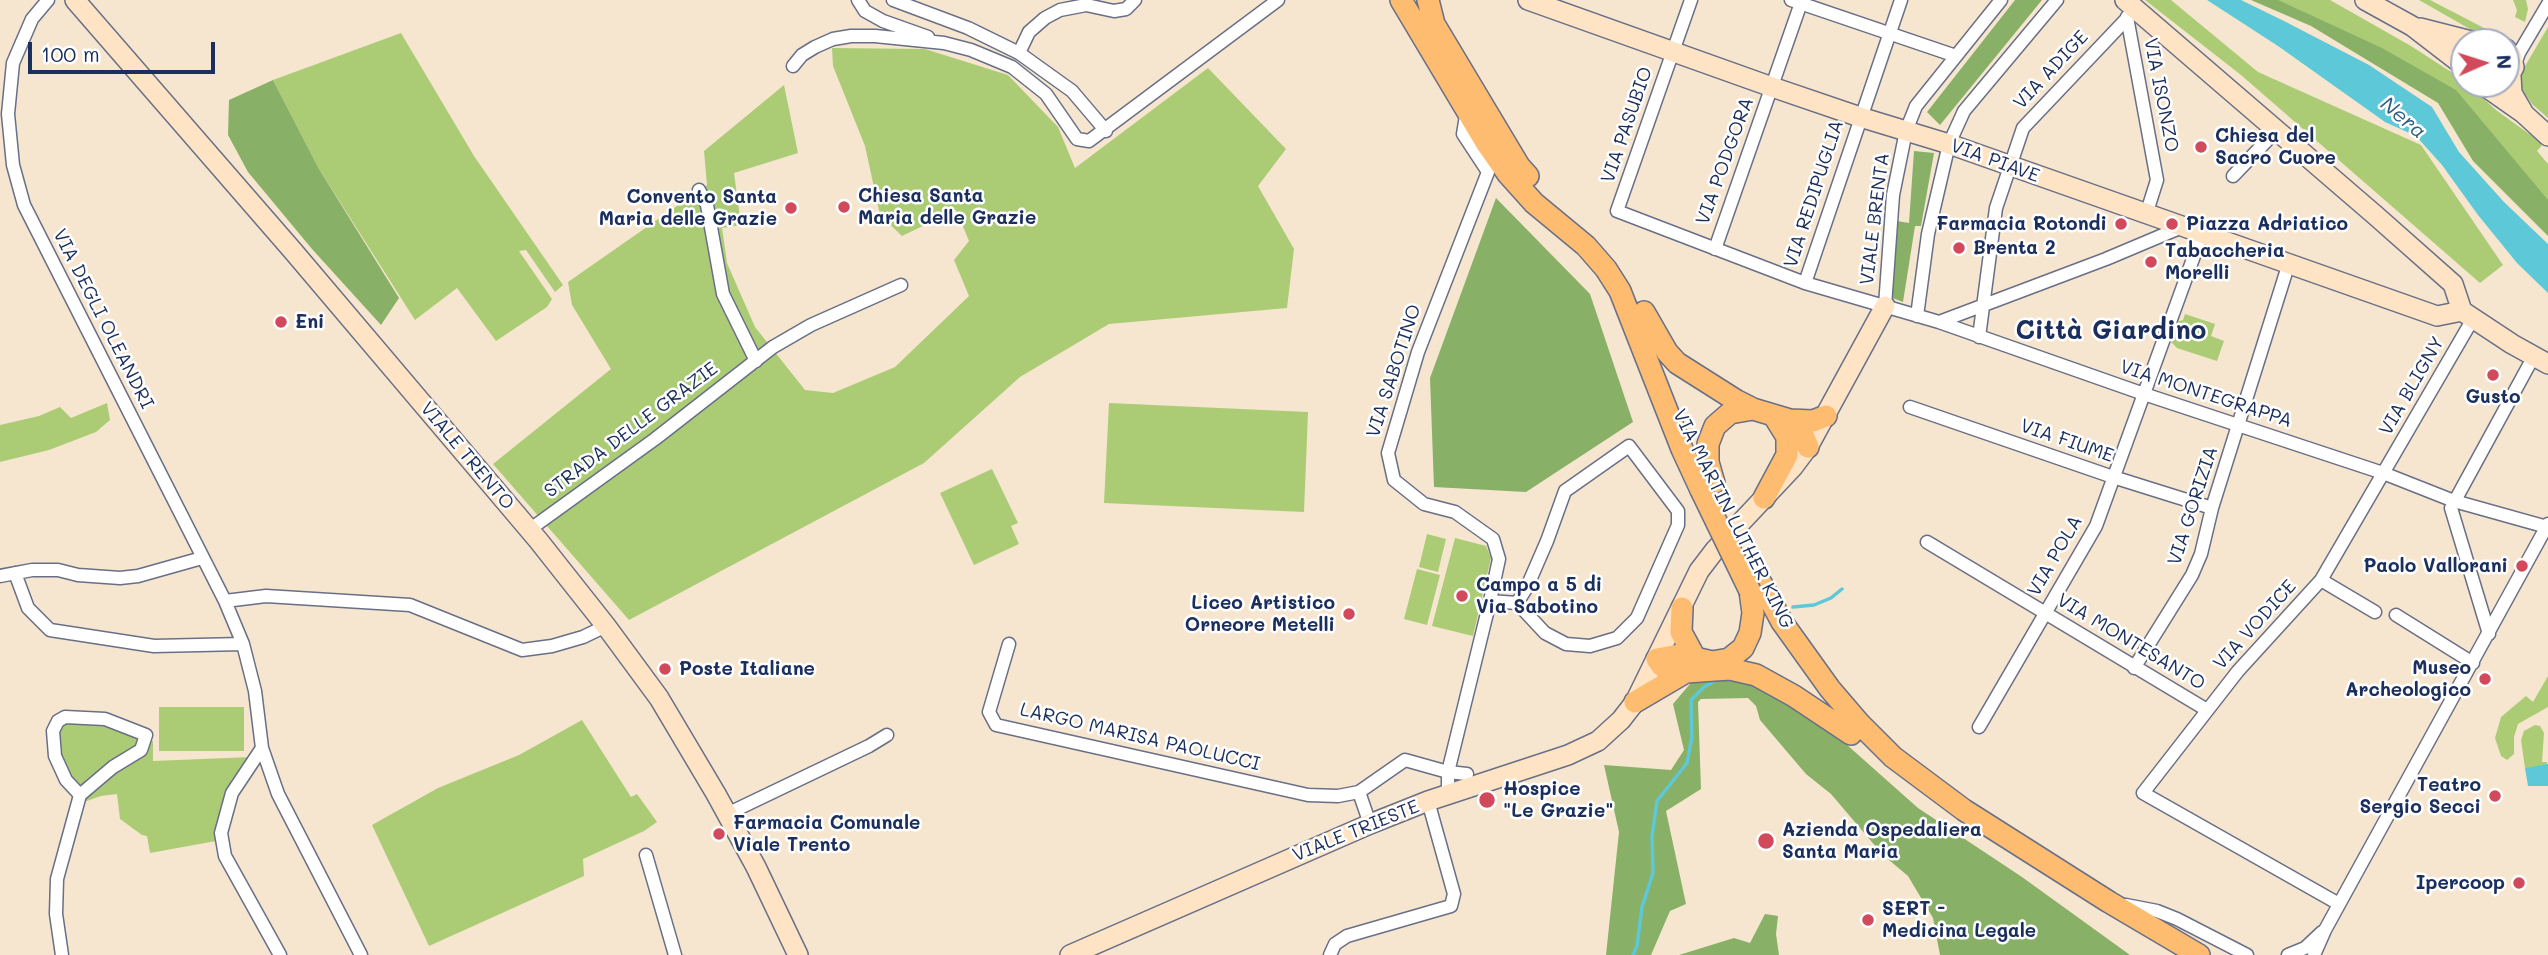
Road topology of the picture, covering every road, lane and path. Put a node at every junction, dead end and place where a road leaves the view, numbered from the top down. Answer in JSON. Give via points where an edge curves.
{"nodes":[{"id":1,"x":48,"y":0,"type":"edge"},
{"id":2,"x":75,"y":0,"type":"edge"},
{"id":3,"x":849,"y":0,"type":"edge"},
{"id":4,"x":893,"y":0,"type":"edge"},
{"id":5,"x":1135,"y":0,"type":"edge"},
{"id":6,"x":1278,"y":0,"type":"edge"},
{"id":7,"x":1401,"y":0,"type":"edge"},
{"id":8,"x":1407,"y":0,"type":"edge"},
{"id":9,"x":1421,"y":0,"type":"edge"},
{"id":10,"x":1428,"y":0,"type":"edge"},
{"id":11,"x":1528,"y":0,"type":"edge"},
{"id":12,"x":1691,"y":0,"type":"edge"},
{"id":13,"x":1901,"y":0,"type":"edge"},
{"id":14,"x":2001,"y":0,"type":"edge"},
{"id":15,"x":2057,"y":0,"type":"edge"},
{"id":16,"x":2365,"y":0,"type":"edge"},
{"id":17,"x":1798,"y":1,"type":"edge"},
{"id":18,"x":1262,"y":4,"type":"edge"},
{"id":19,"x":2548,"y":4,"type":"edge"},
{"id":20,"x":862,"y":5,"type":"edge"},
{"id":21,"x":2129,"y":9,"type":"edge"},
{"id":22,"x":2412,"y":26,"type":"junction"},
{"id":23,"x":2532,"y":32,"type":"junction"},
{"id":24,"x":1889,"y":34,"type":"junction"},
{"id":25,"x":2450,"y":36,"type":"edge"},
{"id":26,"x":2520,"y":40,"type":"edge"},
{"id":27,"x":944,"y":43,"type":"junction"},
{"id":28,"x":2520,"y":51,"type":"edge"},
{"id":29,"x":1673,"y":52,"type":"junction"},
{"id":30,"x":1019,"y":53,"type":"junction"},
{"id":31,"x":2450,"y":55,"type":"edge"},
{"id":32,"x":1956,"y":56,"type":"junction"},
{"id":33,"x":793,"y":66,"type":"dead end"},
{"id":34,"x":1772,"y":87,"type":"junction"},
{"id":35,"x":2501,"y":98,"type":"edge"},
{"id":36,"x":2515,"y":98,"type":"edge"},
{"id":37,"x":1467,"y":110,"type":"junction"},
{"id":38,"x":2523,"y":113,"type":"junction"},
{"id":39,"x":1860,"y":117,"type":"junction"},
{"id":40,"x":1106,"y":131,"type":"junction"},
{"id":41,"x":1906,"y":131,"type":"junction"},
{"id":42,"x":2276,"y":131,"type":"junction"},
{"id":43,"x":2548,"y":136,"type":"edge"},
{"id":44,"x":1949,"y":144,"type":"junction"},
{"id":45,"x":2008,"y":166,"type":"junction"},
{"id":46,"x":2233,"y":176,"type":"dead end"},
{"id":47,"x":699,"y":190,"type":"dead end"},
{"id":48,"x":1617,"y":211,"type":"joint"},
{"id":49,"x":2146,"y":215,"type":"junction"},
{"id":50,"x":2182,"y":227,"type":"junction"},
{"id":51,"x":2202,"y":234,"type":"junction"},
{"id":52,"x":1714,"y":248,"type":"junction"},
{"id":53,"x":2288,"y":265,"type":"junction"},
{"id":54,"x":1805,"y":283,"type":"junction"},
{"id":55,"x":901,"y":285,"type":"dead end"},
{"id":56,"x":1885,"y":306,"type":"junction"},
{"id":57,"x":1981,"y":306,"type":"junction"},
{"id":58,"x":1644,"y":312,"type":"junction"},
{"id":59,"x":2468,"y":314,"type":"junction"},
{"id":60,"x":1917,"y":316,"type":"junction"},
{"id":61,"x":1939,"y":322,"type":"junction"},
{"id":62,"x":1979,"y":337,"type":"junction"},
{"id":63,"x":756,"y":361,"type":"junction"},
{"id":64,"x":2539,"y":365,"type":"edge"},
{"id":65,"x":2548,"y":380,"type":"edge"},
{"id":66,"x":2144,"y":394,"type":"junction"},
{"id":67,"x":1910,"y":407,"type":"dead end"},
{"id":68,"x":1753,"y":409,"type":"junction"},
{"id":69,"x":1826,"y":416,"type":"junction"},
{"id":70,"x":1784,"y":424,"type":"junction"},
{"id":71,"x":2239,"y":425,"type":"junction"},
{"id":72,"x":1808,"y":447,"type":"junction"},
{"id":73,"x":2383,"y":473,"type":"junction"},
{"id":74,"x":2113,"y":477,"type":"junction"},
{"id":75,"x":1708,"y":486,"type":"junction"},
{"id":76,"x":1764,"y":498,"type":"junction"},
{"id":77,"x":2454,"y":501,"type":"junction"},
{"id":78,"x":2212,"y":508,"type":"junction"},
{"id":79,"x":2547,"y":526,"type":"edge"},
{"id":80,"x":529,"y":530,"type":"junction"},
{"id":81,"x":1927,"y":542,"type":"dead end"},
{"id":82,"x":202,"y":558,"type":"junction"},
{"id":83,"x":15,"y":573,"type":"junction"},
{"id":84,"x":0,"y":576,"type":"edge"},
{"id":85,"x":2321,"y":580,"type":"junction"},
{"id":86,"x":1756,"y":587,"type":"junction"},
{"id":87,"x":225,"y":601,"type":"junction"},
{"id":88,"x":1490,"y":601,"type":"junction"},
{"id":89,"x":1517,"y":603,"type":"junction"},
{"id":90,"x":1682,"y":608,"type":"junction"},
{"id":91,"x":2375,"y":612,"type":"dead end"},
{"id":92,"x":2045,"y":614,"type":"junction"},
{"id":93,"x":2396,"y":615,"type":"dead end"},
{"id":94,"x":606,"y":626,"type":"junction"},
{"id":95,"x":2489,"y":634,"type":"junction"},
{"id":96,"x":243,"y":644,"type":"junction"},
{"id":97,"x":1009,"y":644,"type":"dead end"},
{"id":98,"x":1657,"y":659,"type":"junction"},
{"id":99,"x":2473,"y":663,"type":"junction"},
{"id":100,"x":1690,"y":665,"type":"junction"},
{"id":101,"x":2134,"y":668,"type":"junction"},
{"id":102,"x":1635,"y":702,"type":"junction"},
{"id":103,"x":2207,"y":710,"type":"junction"},
{"id":104,"x":1979,"y":727,"type":"dead end"},
{"id":105,"x":1851,"y":734,"type":"junction"},
{"id":106,"x":887,"y":735,"type":"dead end"},
{"id":107,"x":262,"y":748,"type":"junction"},
{"id":108,"x":1453,"y":752,"type":"junction"},
{"id":109,"x":1448,"y":772,"type":"junction"},
{"id":110,"x":1467,"y":774,"type":"junction"},
{"id":111,"x":1487,"y":782,"type":"junction"},
{"id":112,"x":1359,"y":792,"type":"junction"},
{"id":113,"x":80,"y":795,"type":"junction"},
{"id":114,"x":1448,"y":795,"type":"junction"},
{"id":115,"x":1428,"y":801,"type":"junction"},
{"id":116,"x":727,"y":814,"type":"junction"},
{"id":117,"x":1370,"y":824,"type":"junction"},
{"id":118,"x":646,"y":855,"type":"dead end"},
{"id":119,"x":2109,"y":902,"type":"junction"},
{"id":120,"x":2339,"y":904,"type":"junction"},
{"id":121,"x":2325,"y":930,"type":"junction"},
{"id":122,"x":62,"y":955,"type":"edge"},
{"id":123,"x":280,"y":955,"type":"edge"},
{"id":124,"x":360,"y":955,"type":"edge"},
{"id":125,"x":675,"y":955,"type":"edge"},
{"id":126,"x":799,"y":955,"type":"edge"},
{"id":127,"x":1070,"y":955,"type":"edge"},
{"id":128,"x":1330,"y":955,"type":"edge"},
{"id":129,"x":2172,"y":955,"type":"edge"},
{"id":130,"x":2199,"y":955,"type":"edge"},
{"id":131,"x":2247,"y":955,"type":"edge"},
{"id":132,"x":2288,"y":955,"type":"edge"},
{"id":133,"x":2314,"y":955,"type":"edge"}],
"edges":[{"from":1,"to":82,"type":"street","name":"VIA DEGLI OLEANDRI","via":[[32,19],[13,63],[8,114],[24,205]]},
{"from":2,"to":80,"type":"street","name":"VIALE TRENTO"},
{"from":3,"to":20,"type":"street"},
{"from":4,"to":30,"type":"street"},
{"from":5,"to":30,"type":"street","via":[[1126,9],[1114,11],[1086,5],[1060,10],[1029,32]]},
{"from":6,"to":18,"type":"street"},
{"from":7,"to":37,"type":"main road","name":"VIA MARTIN LUTHER KING"},
{"from":8,"to":9,"type":"main road"},
{"from":10,"to":58,"type":"main road","name":"VIA MARTIN LUTHER KING","via":[[1434,24],[1519,166],[1616,261]]},
{"from":11,"to":29,"type":"street","name":"VIA PIAVE"},
{"from":12,"to":29,"type":"street","name":"VIA PASUBIO"},
{"from":13,"to":24,"type":"street","name":"VIA REDIPUGLIA"},
{"from":14,"to":32,"type":"street","name":"VIALE BRENTA"},
{"from":15,"to":44,"type":"street","via":[[1964,111]]},
{"from":16,"to":22,"type":"street"},
{"from":17,"to":24,"type":"street"},
{"from":17,"to":34,"type":"street","name":"VIA PODGORA"},
{"from":18,"to":40,"type":"street"},
{"from":19,"to":23,"type":"street"},
{"from":20,"to":27,"type":"street","via":[[883,21]]},
{"from":21,"to":42,"type":"street"},
{"from":21,"to":45,"type":"street","name":"VIA ADIGE","via":[[2023,128]]},
{"from":21,"to":49,"type":"street","name":"VIA ISONZO","via":[[2157,180]]},
{"from":22,"to":25,"type":"street"},
{"from":22,"to":31,"type":"street"},
{"from":23,"to":26,"type":"street"},
{"from":23,"to":28,"type":"street"},
{"from":24,"to":32,"type":"street"},
{"from":24,"to":39,"type":"street","name":"VIA REDIPUGLIA"},
{"from":27,"to":33,"type":"street","via":[[851,36],[815,47]]},
{"from":27,"to":40,"type":"street","via":[[1012,67],[1029,79],[1046,94],[1077,139],[1089,141]]},
{"from":29,"to":34,"type":"street","name":"VIA PIAVE"},
{"from":29,"to":48,"type":"street","name":"VIA PASUBIO"},
{"from":30,"to":40,"type":"street","via":[[1072,91]]},
{"from":32,"to":41,"type":"street","name":"VIALE BRENTA","via":[[1916,106]]},
{"from":34,"to":39,"type":"street","name":"VIA PIAVE"},
{"from":34,"to":52,"type":"street","name":"VIA PODGORA"},
{"from":35,"to":38,"type":"street"},
{"from":36,"to":38,"type":"street"},
{"from":37,"to":75,"type":"main road","name":"VIA MARTIN LUTHER KING","via":[[1508,174],[1534,203],[1586,246],[1613,280],[1632,317],[1682,449]]},
{"from":37,"to":88,"type":"street","name":"VIA SABOTINO","via":[[1463,134],[1488,172],[1418,352],[1388,453],[1394,480],[1424,503],[1455,512],[1493,539],[1499,559]]},
{"from":38,"to":43,"type":"street"},
{"from":39,"to":41,"type":"street","name":"VIA PIAVE"},
{"from":39,"to":54,"type":"street","name":"VIA REDIPUGLIA"},
{"from":41,"to":44,"type":"street","name":"VIA PIAVE"},
{"from":41,"to":56,"type":"street","name":"VIALE BRENTA","via":[[1893,195]]},
{"from":42,"to":46,"type":"street"},
{"from":42,"to":59,"type":"street","via":[[2453,284]]},
{"from":44,"to":45,"type":"street","name":"VIA PIAVE"},
{"from":44,"to":60,"type":"street","via":[[1928,234]]},
{"from":45,"to":49,"type":"street","name":"VIA PIAVE"},
{"from":45,"to":57,"type":"street","name":"VIA ADIGE","via":[[1996,208]]},
{"from":47,"to":63,"type":"street","via":[[707,205],[723,294]]},
{"from":48,"to":52,"type":"street","name":"VIA MONTEGRAPPA"},
{"from":49,"to":50,"type":"street","name":"VIA PIAVE"},
{"from":50,"to":51,"type":"street","name":"VIA PIAVE"},
{"from":50,"to":57,"type":"street"},
{"from":51,"to":53,"type":"street","name":"VIA PIAVE"},
{"from":51,"to":66,"type":"street","name":"VIA POLA"},
{"from":52,"to":54,"type":"street","name":"VIA MONTEGRAPPA"},
{"from":53,"to":59,"type":"street","name":"VIA PIAVE","via":[[2437,316]]},
{"from":53,"to":71,"type":"street","name":"VIA GORIZIA"},
{"from":54,"to":56,"type":"street","name":"VIA MONTEGRAPPA"},
{"from":55,"to":63,"type":"street","name":"STRADA DELLE GRAZIE","via":[[811,325]]},
{"from":56,"to":60,"type":"street","name":"VIA MONTEGRAPPA"},
{"from":56,"to":69,"type":"street","name":"VIALE TRIESTE"},
{"from":57,"to":61,"type":"street"},
{"from":57,"to":62,"type":"street","name":"VIA ADIGE"},
{"from":58,"to":68,"type":"main road","via":[[1677,363]]},
{"from":58,"to":75,"type":"main road","name":"VIA MARTIN LUTHER KING"},
{"from":59,"to":64,"type":"street"},
{"from":59,"to":73,"type":"street","name":"VIA BLIGNY"},
{"from":60,"to":61,"type":"street","name":"VIA MONTEGRAPPA"},
{"from":61,"to":62,"type":"street","name":"VIA MONTEGRAPPA"},
{"from":62,"to":66,"type":"street","name":"VIA MONTEGRAPPA"},
{"from":63,"to":80,"type":"street","name":"STRADA DELLE GRAZIE"},
{"from":64,"to":65,"type":"street"},
{"from":64,"to":77,"type":"street"},
{"from":66,"to":71,"type":"street","name":"VIA MONTEGRAPPA"},
{"from":66,"to":74,"type":"street","name":"VIA POLA"},
{"from":67,"to":74,"type":"street","name":"VIA FIUME"},
{"from":68,"to":70,"type":"main road"},
{"from":68,"to":75,"type":"main road","via":[[1730,414],[1715,426],[1708,444]]},
{"from":69,"to":70,"type":"main road"},
{"from":69,"to":72,"type":"street","name":"VIALE TRIESTE"},
{"from":70,"to":72,"type":"main road","via":[[1802,433]]},
{"from":70,"to":76,"type":"main road","via":[[1787,455]]},
{"from":71,"to":73,"type":"street","name":"VIA MONTEGRAPPA"},
{"from":71,"to":78,"type":"street","name":"VIA GORIZIA"},
{"from":72,"to":76,"type":"street","name":"VIALE TRIESTE"},
{"from":73,"to":77,"type":"street","name":"VIA MONTEGRAPPA"},
{"from":73,"to":85,"type":"street","name":"VIA VODICE"},
{"from":74,"to":78,"type":"street","name":"VIA FIUME"},
{"from":74,"to":92,"type":"street","name":"VIA POLA","via":[[2096,526]]},
{"from":75,"to":86,"type":"main road","name":"VIA MARTIN LUTHER KING"},
{"from":76,"to":90,"type":"street","name":"VIALE TRIESTE","via":[[1699,571]]},
{"from":77,"to":79,"type":"street","name":"VIA MONTEGRAPPA"},
{"from":77,"to":95,"type":"street","via":[[2451,509]]},
{"from":78,"to":101,"type":"street","name":"VIA GORIZIA","via":[[2192,575]]},
{"from":79,"to":95,"type":"street"},
{"from":80,"to":94,"type":"street","name":"VIALE TRENTO"},
{"from":81,"to":92,"type":"street","name":"VIA MONTESANTO"},
{"from":82,"to":83,"type":"street","via":[[120,579],[58,570]]},
{"from":82,"to":87,"type":"street","name":"VIA DEGLI OLEANDRI"},
{"from":83,"to":84,"type":"street"},
{"from":83,"to":96,"type":"street","via":[[28,608],[50,630],[154,646]]},
{"from":85,"to":91,"type":"street"},
{"from":85,"to":103,"type":"street","name":"VIA VODICE"},
{"from":86,"to":100,"type":"main road","via":[[1750,633],[1743,648],[1729,659]]},
{"from":86,"to":105,"type":"main road","name":"VIA MARTIN LUTHER KING","via":[[1793,665]]},
{"from":86,"to":119,"type":"main road","name":"VIA MARTIN LUTHER KING","via":[[1830,689],[1893,757],[1964,810]]},
{"from":87,"to":94,"type":"street","via":[[266,596],[410,605],[522,650],[552,646]]},
{"from":87,"to":96,"type":"street","name":"VIA DEGLI OLEANDRI"},
{"from":88,"to":89,"type":"street"},
{"from":88,"to":108,"type":"street"},
{"from":89,"to":89,"type":"street","via":[[1545,633],[1566,644],[1590,646],[1616,638],[1637,618],[1678,524],[1678,510],[1629,446],[1566,491]]},
{"from":90,"to":98,"type":"street","name":"VIALE TRIESTE"},
{"from":90,"to":100,"type":"main road","via":[[1681,632]]},
{"from":92,"to":101,"type":"street","name":"VIA MONTESANTO"},
{"from":92,"to":104,"type":"street","name":"VIA POLA"},
{"from":93,"to":99,"type":"street"},
{"from":94,"to":116,"type":"street","name":"VIALE TRENTO","via":[[659,698]]},
{"from":95,"to":99,"type":"street"},
{"from":96,"to":107,"type":"street","name":"VIA DEGLI OLEANDRI"},
{"from":97,"to":112,"type":"street","name":"LARGO MARISA PAOLUCCI","via":[[989,712],[996,725],[1308,795]]},
{"from":98,"to":100,"type":"main road","via":[[1672,671]]},
{"from":98,"to":102,"type":"street","name":"VIALE TRIESTE"},
{"from":99,"to":120,"type":"street"},
{"from":100,"to":102,"type":"main road"},
{"from":100,"to":105,"type":"main road","via":[[1756,675]]},
{"from":101,"to":103,"type":"street","name":"VIA MONTESANTO"},
{"from":102,"to":111,"type":"street","name":"VIALE TRIESTE","via":[[1598,741]]},
{"from":103,"to":120,"type":"street","name":"VIA VODICE","via":[[2143,793]]},
{"from":105,"to":129,"type":"main road","name":"VIA MARTIN LUTHER KING","via":[[1917,793]]},
{"from":106,"to":116,"type":"street"},
{"from":107,"to":123,"type":"street","via":[[232,793],[220,833],[225,856]]},
{"from":107,"to":124,"type":"street","name":"VIA DEGLI OLEANDRI","via":[[278,794]]},
{"from":108,"to":109,"type":"street"},
{"from":108,"to":110,"type":"street"},
{"from":109,"to":110,"type":"street"},
{"from":109,"to":112,"type":"street","name":"LARGO MARISA PAOLUCCI","via":[[1405,760]]},
{"from":109,"to":114,"type":"street"},
{"from":110,"to":111,"type":"street"},
{"from":111,"to":114,"type":"street","name":"VIALE TRIESTE"},
{"from":112,"to":117,"type":"street"},
{"from":113,"to":113,"type":"street","via":[[141,750],[146,735],[105,719],[65,717],[58,721],[53,731],[55,756],[66,780]]},
{"from":113,"to":122,"type":"street","via":[[57,879],[55,914]]},
{"from":114,"to":115,"type":"street","name":"VIALE TRIESTE"},
{"from":115,"to":117,"type":"street","name":"VIALE TRIESTE"},
{"from":115,"to":128,"type":"street","via":[[1454,894],[1451,906],[1347,936],[1335,944]]},
{"from":116,"to":126,"type":"street","name":"VIALE TRENTO"},
{"from":117,"to":127,"type":"street","name":"VIALE TRIESTE"},
{"from":118,"to":125,"type":"street"},
{"from":119,"to":130,"type":"main road","name":"VIA MARTIN LUTHER KING"},
{"from":119,"to":131,"type":"street","via":[[2157,911]]},
{"from":120,"to":121,"type":"street"},
{"from":121,"to":132,"type":"street","via":[[2305,948]]},
{"from":121,"to":133,"type":"street"}]}
